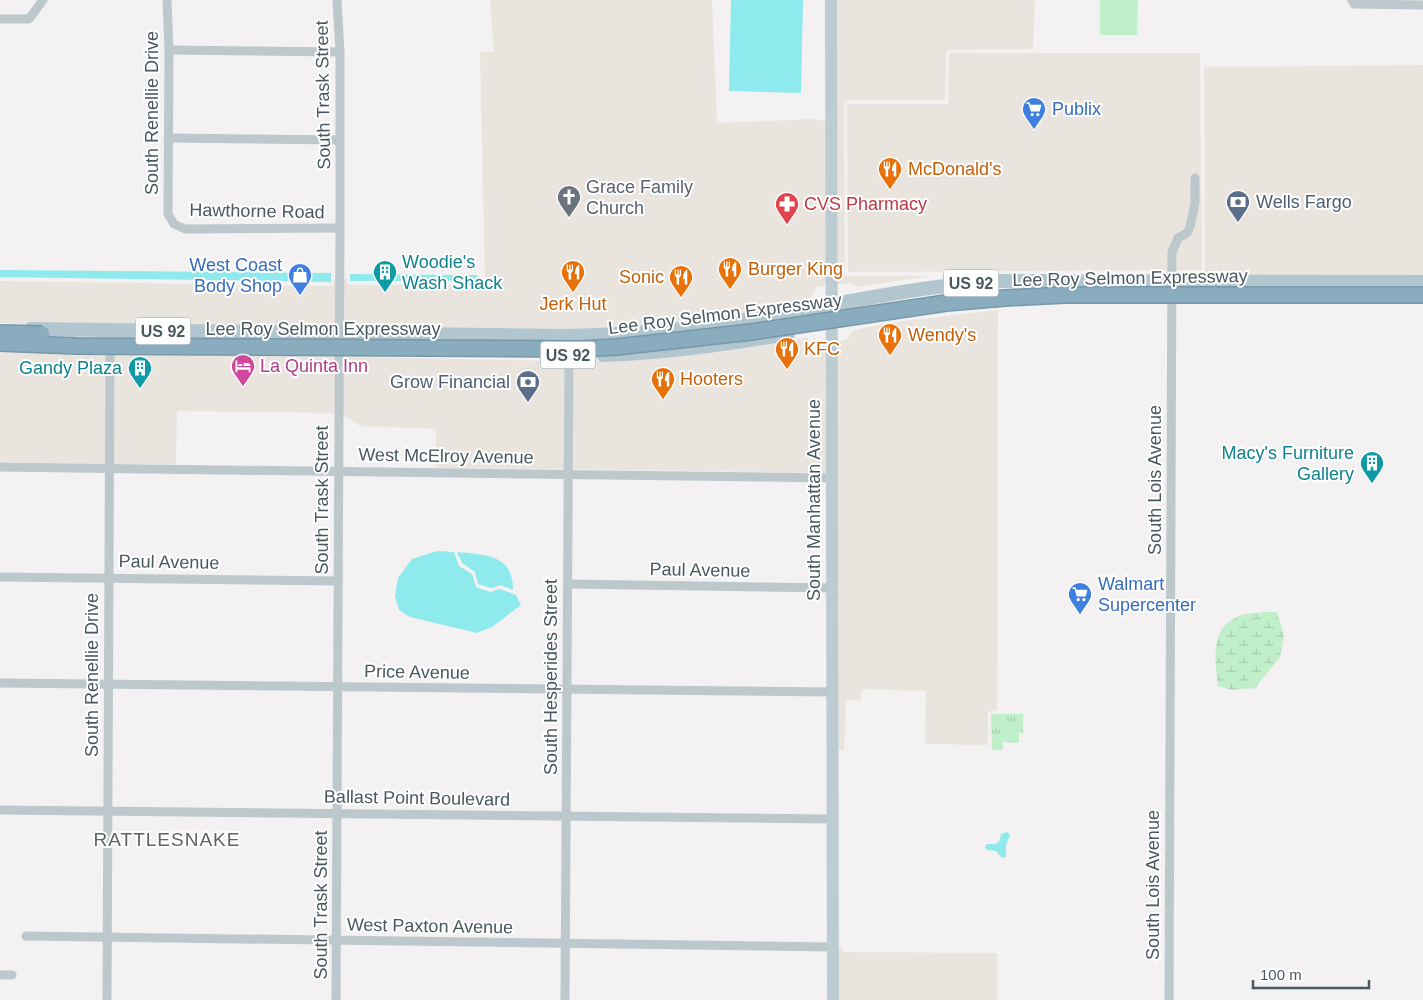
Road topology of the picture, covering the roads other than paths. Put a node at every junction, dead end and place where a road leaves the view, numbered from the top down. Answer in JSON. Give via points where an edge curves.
{"nodes":[{"id":1,"x":43,"y":0,"type":"edge"},
{"id":2,"x":167,"y":0,"type":"edge"},
{"id":3,"x":337,"y":0,"type":"edge"},
{"id":4,"x":831,"y":0,"type":"edge"},
{"id":5,"x":1352,"y":0,"type":"edge"},
{"id":6,"x":1423,"y":5,"type":"edge"},
{"id":7,"x":0,"y":19,"type":"edge"},
{"id":8,"x":169,"y":50,"type":"junction"},
{"id":9,"x":340,"y":52,"type":"junction"},
{"id":10,"x":168,"y":138,"type":"junction"},
{"id":11,"x":340,"y":140,"type":"junction"},
{"id":12,"x":1195,"y":178,"type":"dead end"},
{"id":13,"x":174,"y":224,"type":"joint"},
{"id":14,"x":340,"y":228,"type":"junction"},
{"id":15,"x":1046,"y":281,"type":"junction"},
{"id":16,"x":1173,"y":281,"type":"junction"},
{"id":17,"x":1399,"y":282,"type":"junction"},
{"id":18,"x":1423,"y":282,"type":"edge"},
{"id":19,"x":1423,"y":287,"type":"edge"},
{"id":20,"x":1423,"y":295,"type":"edge"},
{"id":21,"x":1067,"y":299,"type":"junction"},
{"id":22,"x":1172,"y":300,"type":"junction"},
{"id":23,"x":1423,"y":301,"type":"edge"},
{"id":24,"x":832,"y":305,"type":"junction"},
{"id":25,"x":831,"y":326,"type":"junction"},
{"id":26,"x":0,"y":328,"type":"edge"},
{"id":27,"x":109,"y":330,"type":"junction"},
{"id":28,"x":216,"y":332,"type":"junction"},
{"id":29,"x":0,"y":333,"type":"edge"},
{"id":30,"x":339,"y":333,"type":"junction"},
{"id":31,"x":432,"y":334,"type":"junction"},
{"id":32,"x":611,"y":335,"type":"junction"},
{"id":33,"x":0,"y":344,"type":"edge"},
{"id":34,"x":77,"y":348,"type":"junction"},
{"id":35,"x":110,"y":349,"type":"junction"},
{"id":36,"x":225,"y":351,"type":"junction"},
{"id":37,"x":339,"y":352,"type":"junction"},
{"id":38,"x":480,"y":354,"type":"junction"},
{"id":39,"x":623,"y":354,"type":"junction"},
{"id":40,"x":569,"y":355,"type":"junction"},
{"id":41,"x":0,"y":467,"type":"edge"},
{"id":42,"x":110,"y":468,"type":"junction"},
{"id":43,"x":339,"y":471,"type":"junction"},
{"id":44,"x":568,"y":474,"type":"junction"},
{"id":45,"x":831,"y":478,"type":"junction"},
{"id":46,"x":0,"y":577,"type":"edge"},
{"id":47,"x":109,"y":578,"type":"junction"},
{"id":48,"x":338,"y":581,"type":"junction"},
{"id":49,"x":568,"y":584,"type":"junction"},
{"id":50,"x":832,"y":588,"type":"junction"},
{"id":51,"x":0,"y":682,"type":"edge"},
{"id":52,"x":108,"y":684,"type":"junction"},
{"id":53,"x":338,"y":687,"type":"junction"},
{"id":54,"x":567,"y":690,"type":"junction"},
{"id":55,"x":834,"y":692,"type":"junction"},
{"id":56,"x":0,"y":810,"type":"edge"},
{"id":57,"x":108,"y":811,"type":"junction"},
{"id":58,"x":337,"y":814,"type":"junction"},
{"id":59,"x":566,"y":816,"type":"junction"},
{"id":60,"x":834,"y":819,"type":"junction"},
{"id":61,"x":26,"y":936,"type":"dead end"},
{"id":62,"x":107,"y":938,"type":"junction"},
{"id":63,"x":337,"y":941,"type":"junction"},
{"id":64,"x":566,"y":944,"type":"junction"},
{"id":65,"x":833,"y":946,"type":"junction"},
{"id":66,"x":0,"y":975,"type":"edge"},
{"id":67,"x":12,"y":975,"type":"dead end"},
{"id":68,"x":107,"y":1000,"type":"edge"},
{"id":69,"x":336,"y":1000,"type":"edge"},
{"id":70,"x":565,"y":1000,"type":"edge"},
{"id":71,"x":833,"y":1000,"type":"edge"},
{"id":72,"x":1169,"y":1000,"type":"edge"}],
"edges":[{"from":1,"to":7,"type":"street","via":[[29,19]]},
{"from":2,"to":8,"type":"street","name":"South Renellie Drive"},
{"from":3,"to":9,"type":"street","name":"South Trask Street"},
{"from":4,"to":24,"type":"street","name":"South Manhattan Avenue"},
{"from":5,"to":6,"type":"street","via":[[1354,4]]},
{"from":8,"to":9,"type":"street"},
{"from":8,"to":10,"type":"street","name":"South Renellie Drive"},
{"from":9,"to":11,"type":"street","name":"South Trask Street"},
{"from":10,"to":11,"type":"street"},
{"from":10,"to":13,"type":"street","name":"South Renellie Drive","via":[[168,214]]},
{"from":11,"to":14,"type":"street","name":"South Trask Street"},
{"from":12,"to":16,"type":"street","name":"South Lois Avenue","via":[[1196,203],[1190,227],[1178,238],[1172,252]]},
{"from":13,"to":14,"type":"street","name":"Hawthorne Road","via":[[185,229]]},
{"from":14,"to":30,"type":"street","name":"South Trask Street"},
{"from":15,"to":16,"type":"main road","number":"US 92"},
{"from":15,"to":24,"type":"main road","number":"US 92","via":[[956,284]]},
{"from":15,"to":25,"type":"main road","via":[[957,288],[858,305],[848,308]]},
{"from":16,"to":17,"type":"main road","number":"US 92"},
{"from":16,"to":21,"type":"main road","via":[[1161,292],[1144,295],[1077,295]]},
{"from":16,"to":22,"type":"street","name":"South Lois Avenue"},
{"from":17,"to":18,"type":"main road","number":"US 92"},
{"from":17,"to":22,"type":"main road","via":[[1390,286],[1195,286],[1182,290]]},
{"from":19,"to":29,"type":"highway","name":"Lee Roy Selmon Expressway","bridge":true,"via":[[1034,288],[945,296],[654,336],[579,340]]},
{"from":20,"to":33,"type":"highway","name":"Lee Roy Selmon Expressway","bridge":true,"via":[[1064,295],[1005,298],[946,303],[686,341],[579,349]]},
{"from":21,"to":22,"type":"main road","number":"US 92"},
{"from":21,"to":25,"type":"main road","number":"US 92","via":[[961,305]]},
{"from":22,"to":23,"type":"main road","number":"US 92"},
{"from":22,"to":72,"type":"street","name":"South Lois Avenue"},
{"from":24,"to":25,"type":"street","name":"South Manhattan Avenue"},
{"from":24,"to":32,"type":"main road","number":"US 92","via":[[713,325]]},
{"from":24,"to":39,"type":"main road","via":[[823,315],[804,324],[722,339],[642,348]]},
{"from":25,"to":39,"type":"main road","number":"US 92","via":[[730,344]]},
{"from":25,"to":45,"type":"street","name":"South Manhattan Avenue"},
{"from":26,"to":27,"type":"main road","number":"US 92"},
{"from":27,"to":28,"type":"main road","number":"US 92"},
{"from":27,"to":34,"type":"main road","via":[[107,336]]},
{"from":28,"to":30,"type":"main road","number":"US 92"},
{"from":28,"to":35,"type":"main road","via":[[204,336],[128,335],[119,338]]},
{"from":30,"to":31,"type":"main road","number":"US 92"},
{"from":30,"to":36,"type":"main road","via":[[330,345],[242,346]]},
{"from":30,"to":37,"type":"street","name":"South Trask Street"},
{"from":31,"to":32,"type":"main road","number":"US 92"},
{"from":31,"to":37,"type":"main road","via":[[424,338],[355,337],[344,342]]},
{"from":32,"to":38,"type":"main road","via":[[603,344],[595,346],[511,347]]},
{"from":33,"to":34,"type":"main road","number":"US 92"},
{"from":34,"to":35,"type":"main road","number":"US 92"},
{"from":35,"to":36,"type":"main road","number":"US 92"},
{"from":35,"to":42,"type":"street","name":"South Renellie Drive"},
{"from":36,"to":37,"type":"main road","number":"US 92"},
{"from":37,"to":38,"type":"main road","number":"US 92"},
{"from":37,"to":43,"type":"street","name":"South Trask Street"},
{"from":38,"to":40,"type":"main road","number":"US 92"},
{"from":39,"to":40,"type":"main road","number":"US 92"},
{"from":40,"to":44,"type":"street","name":"South Hesperides Street"},
{"from":41,"to":42,"type":"street","name":"West McElroy Avenue"},
{"from":42,"to":43,"type":"street","name":"West McElroy Avenue"},
{"from":42,"to":47,"type":"street","name":"South Renellie Drive"},
{"from":43,"to":44,"type":"street","name":"West McElroy Avenue"},
{"from":43,"to":48,"type":"street","name":"South Trask Street"},
{"from":44,"to":45,"type":"street","name":"West McElroy Avenue"},
{"from":44,"to":49,"type":"street","name":"South Hesperides Street"},
{"from":45,"to":50,"type":"street","name":"South Manhattan Avenue"},
{"from":46,"to":47,"type":"street","name":"Paul Avenue"},
{"from":47,"to":48,"type":"street","name":"Paul Avenue"},
{"from":47,"to":52,"type":"street","name":"South Renellie Drive"},
{"from":48,"to":53,"type":"street","name":"South Trask Street"},
{"from":49,"to":50,"type":"street","name":"Paul Avenue"},
{"from":49,"to":54,"type":"street","name":"South Hesperides Street"},
{"from":50,"to":55,"type":"street","name":"South Manhattan Avenue"},
{"from":51,"to":52,"type":"street","name":"Price Avenue"},
{"from":52,"to":53,"type":"street","name":"Price Avenue"},
{"from":52,"to":57,"type":"street","name":"South Renellie Drive"},
{"from":53,"to":54,"type":"street","name":"Price Avenue"},
{"from":53,"to":58,"type":"street","name":"South Trask Street"},
{"from":54,"to":55,"type":"street","name":"Price Avenue"},
{"from":54,"to":59,"type":"street","name":"South Hesperides Street"},
{"from":55,"to":60,"type":"street","name":"South Manhattan Avenue"},
{"from":56,"to":57,"type":"street","name":"Ballast Point Boulevard"},
{"from":57,"to":58,"type":"street","name":"Ballast Point Boulevard"},
{"from":57,"to":62,"type":"street","name":"South Renellie Drive"},
{"from":58,"to":59,"type":"street","name":"Ballast Point Boulevard"},
{"from":58,"to":63,"type":"street","name":"South Trask Street"},
{"from":59,"to":60,"type":"street","name":"Ballast Point Boulevard"},
{"from":59,"to":64,"type":"street","name":"South Hesperides Street"},
{"from":60,"to":65,"type":"street","name":"South Manhattan Avenue"},
{"from":61,"to":62,"type":"street","name":"West Paxton Avenue"},
{"from":62,"to":63,"type":"street","name":"West Paxton Avenue"},
{"from":62,"to":68,"type":"street","name":"South Renellie Drive"},
{"from":63,"to":64,"type":"street","name":"West Paxton Avenue"},
{"from":63,"to":69,"type":"street","name":"South Trask Street"},
{"from":64,"to":65,"type":"street","name":"West Paxton Avenue"},
{"from":64,"to":70,"type":"street","name":"South Hesperides Street"},
{"from":65,"to":71,"type":"street","name":"South Manhattan Avenue"},
{"from":66,"to":67,"type":"street"}]}
